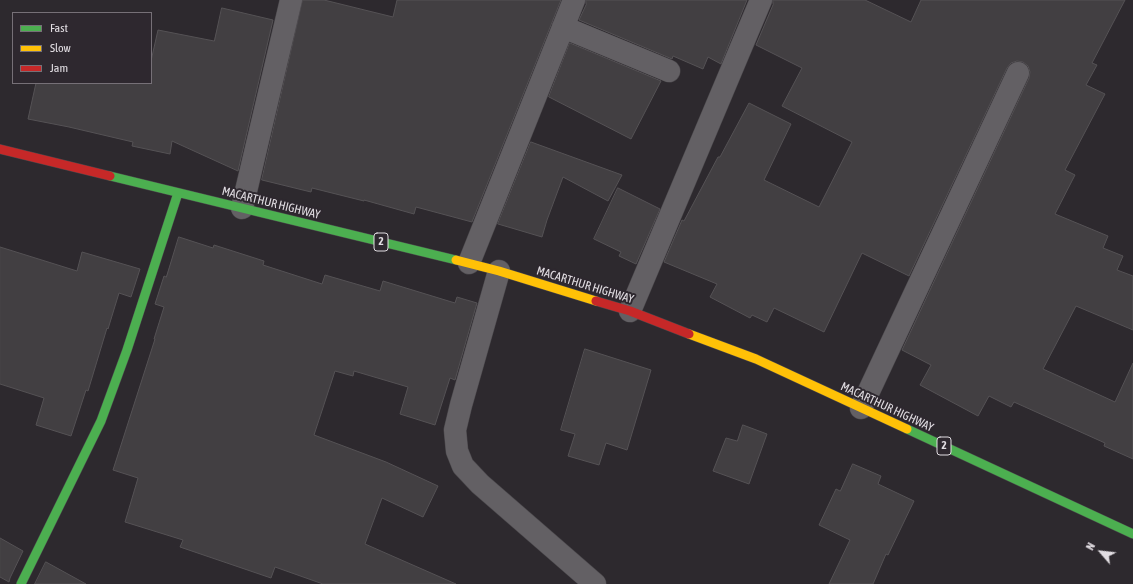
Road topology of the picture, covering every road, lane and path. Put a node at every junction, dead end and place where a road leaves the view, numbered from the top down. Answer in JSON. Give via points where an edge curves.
{"nodes":[{"id":1,"x":291,"y":0,"type":"edge"},
{"id":2,"x":574,"y":0,"type":"edge"},
{"id":3,"x":761,"y":0,"type":"edge"},
{"id":4,"x":563,"y":27,"type":"junction"},
{"id":5,"x":669,"y":71,"type":"dead end"},
{"id":6,"x":1018,"y":72,"type":"dead end"},
{"id":7,"x":0,"y":149,"type":"edge"},
{"id":8,"x":178,"y":193,"type":"junction"},
{"id":9,"x":242,"y":208,"type":"junction"},
{"id":10,"x":469,"y":263,"type":"junction"},
{"id":11,"x":500,"y":272,"type":"junction"},
{"id":12,"x":630,"y":311,"type":"junction"},
{"id":13,"x":861,"y":408,"type":"junction"},
{"id":14,"x":1133,"y":534,"type":"edge"},
{"id":15,"x":21,"y":584,"type":"edge"},
{"id":16,"x":595,"y":584,"type":"edge"}],
"edges":[{"from":1,"to":9,"type":"street"},
{"from":2,"to":4,"type":"street"},
{"from":3,"to":12,"type":"street"},
{"from":4,"to":5,"type":"street"},
{"from":4,"to":10,"type":"street"},
{"from":6,"to":13,"type":"street"},
{"from":7,"to":8,"type":"main road","name":"MACARTHUR HIGHWAY","number":"2"},
{"from":8,"to":9,"type":"main road","name":"MACARTHUR HIGHWAY","number":"2"},
{"from":8,"to":15,"type":"main road","via":[[127,350],[100,421]]},
{"from":9,"to":10,"type":"main road","name":"MACARTHUR HIGHWAY","number":"2"},
{"from":10,"to":11,"type":"main road","name":"MACARTHUR HIGHWAY","number":"2"},
{"from":11,"to":12,"type":"main road","name":"MACARTHUR HIGHWAY","number":"2"},
{"from":11,"to":16,"type":"street","via":[[459,411],[455,430],[457,451],[463,466],[480,484]]},
{"from":12,"to":13,"type":"main road","name":"MACARTHUR HIGHWAY","number":"2","via":[[756,359]]},
{"from":13,"to":14,"type":"main road","name":"MACARTHUR HIGHWAY","number":"2"}]}
